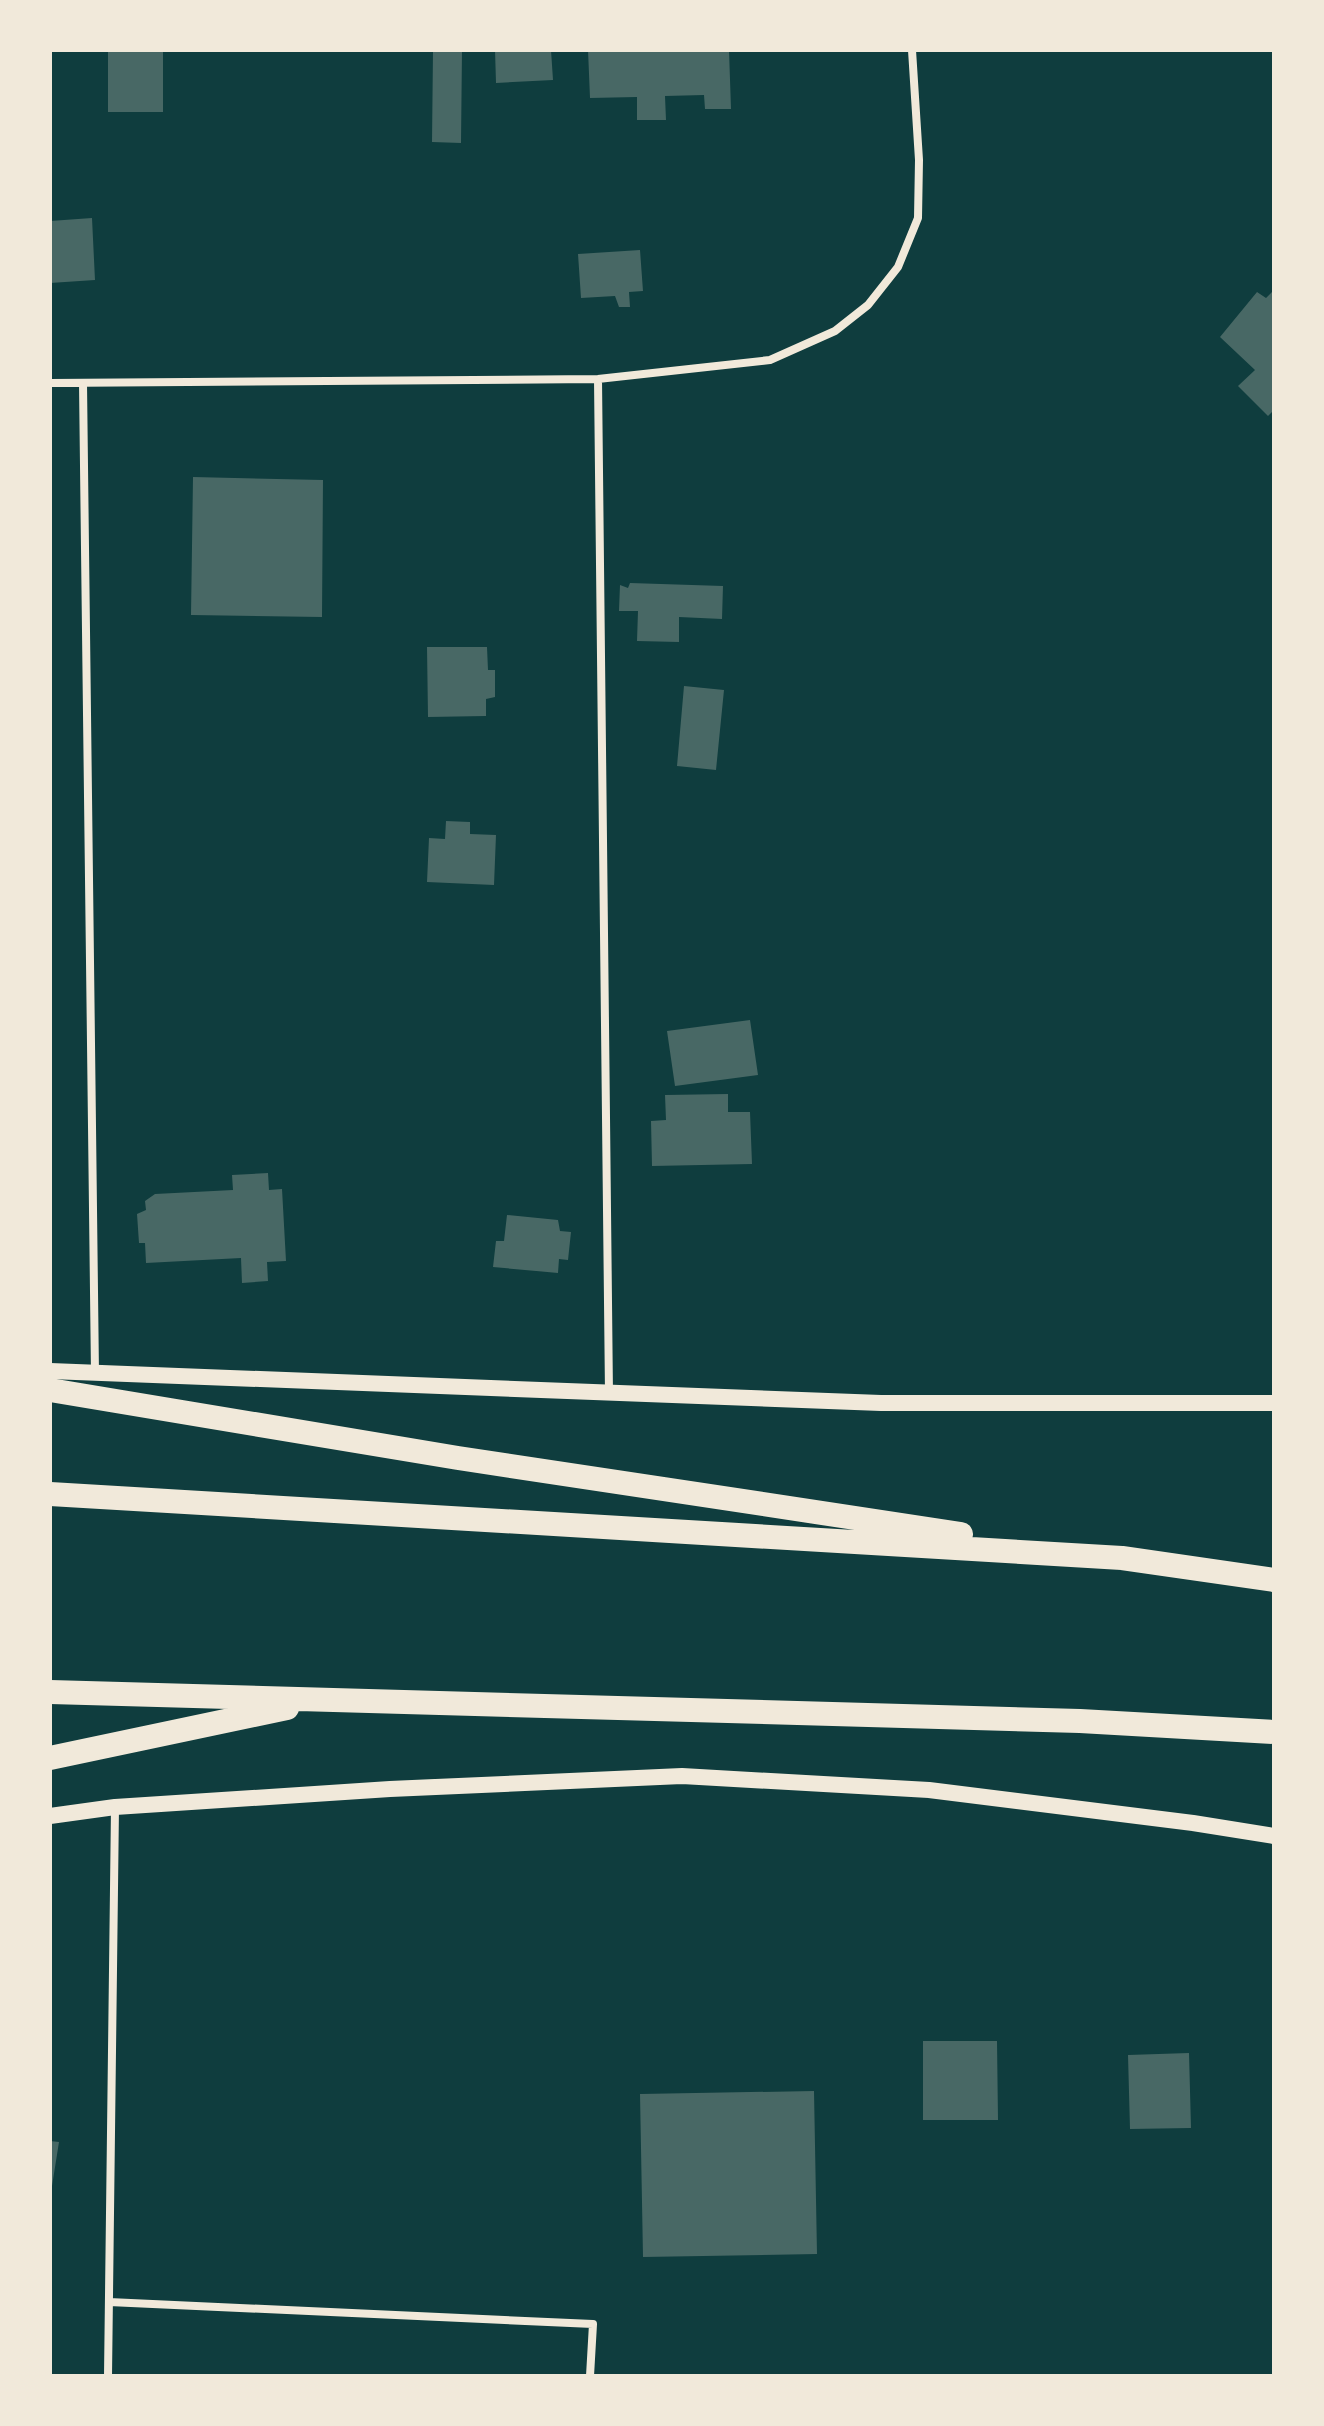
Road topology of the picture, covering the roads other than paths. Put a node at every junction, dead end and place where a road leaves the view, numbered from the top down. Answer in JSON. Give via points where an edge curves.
{"nodes":[{"id":1,"x":912,"y":50,"type":"edge"},
{"id":2,"x":598,"y":379,"type":"junction"},
{"id":3,"x":50,"y":383,"type":"edge"},
{"id":4,"x":83,"y":383,"type":"junction"},
{"id":5,"x":50,"y":1371,"type":"edge"},
{"id":6,"x":95,"y":1375,"type":"junction"},
{"id":7,"x":50,"y":1390,"type":"edge"},
{"id":8,"x":609,"y":1394,"type":"junction"},
{"id":9,"x":1274,"y":1403,"type":"edge"},
{"id":10,"x":50,"y":1494,"type":"edge"},
{"id":11,"x":1122,"y":1558,"type":"junction"},
{"id":12,"x":1274,"y":1580,"type":"edge"},
{"id":13,"x":50,"y":1692,"type":"edge"},
{"id":14,"x":328,"y":1700,"type":"junction"},
{"id":15,"x":1274,"y":1732,"type":"edge"},
{"id":16,"x":50,"y":1758,"type":"edge"},
{"id":17,"x":115,"y":1807,"type":"junction"},
{"id":18,"x":50,"y":1816,"type":"edge"},
{"id":19,"x":1274,"y":1836,"type":"edge"},
{"id":20,"x":109,"y":2302,"type":"junction"},
{"id":21,"x":108,"y":2376,"type":"edge"},
{"id":22,"x":590,"y":2376,"type":"edge"}],
"edges":[{"from":1,"to":2,"type":"street","via":[[918,218],[898,267],[868,305],[835,331],[770,360]]},
{"from":2,"to":4,"type":"street"},
{"from":2,"to":8,"type":"street"},
{"from":3,"to":4,"type":"street"},
{"from":4,"to":6,"type":"street"},
{"from":5,"to":6,"type":"main road"},
{"from":6,"to":8,"type":"main road"},
{"from":7,"to":11,"type":"highway","via":[[458,1458]]},
{"from":8,"to":9,"type":"main road","via":[[881,1403]]},
{"from":10,"to":11,"type":"highway"},
{"from":11,"to":12,"type":"highway"},
{"from":13,"to":14,"type":"highway"},
{"from":14,"to":15,"type":"highway","via":[[1064,1720]]},
{"from":14,"to":16,"type":"highway"},
{"from":17,"to":18,"type":"main road"},
{"from":17,"to":19,"type":"main road","via":[[682,1776],[929,1790]]},
{"from":17,"to":20,"type":"street"},
{"from":20,"to":21,"type":"street"},
{"from":20,"to":22,"type":"street","via":[[593,2324]]}]}
